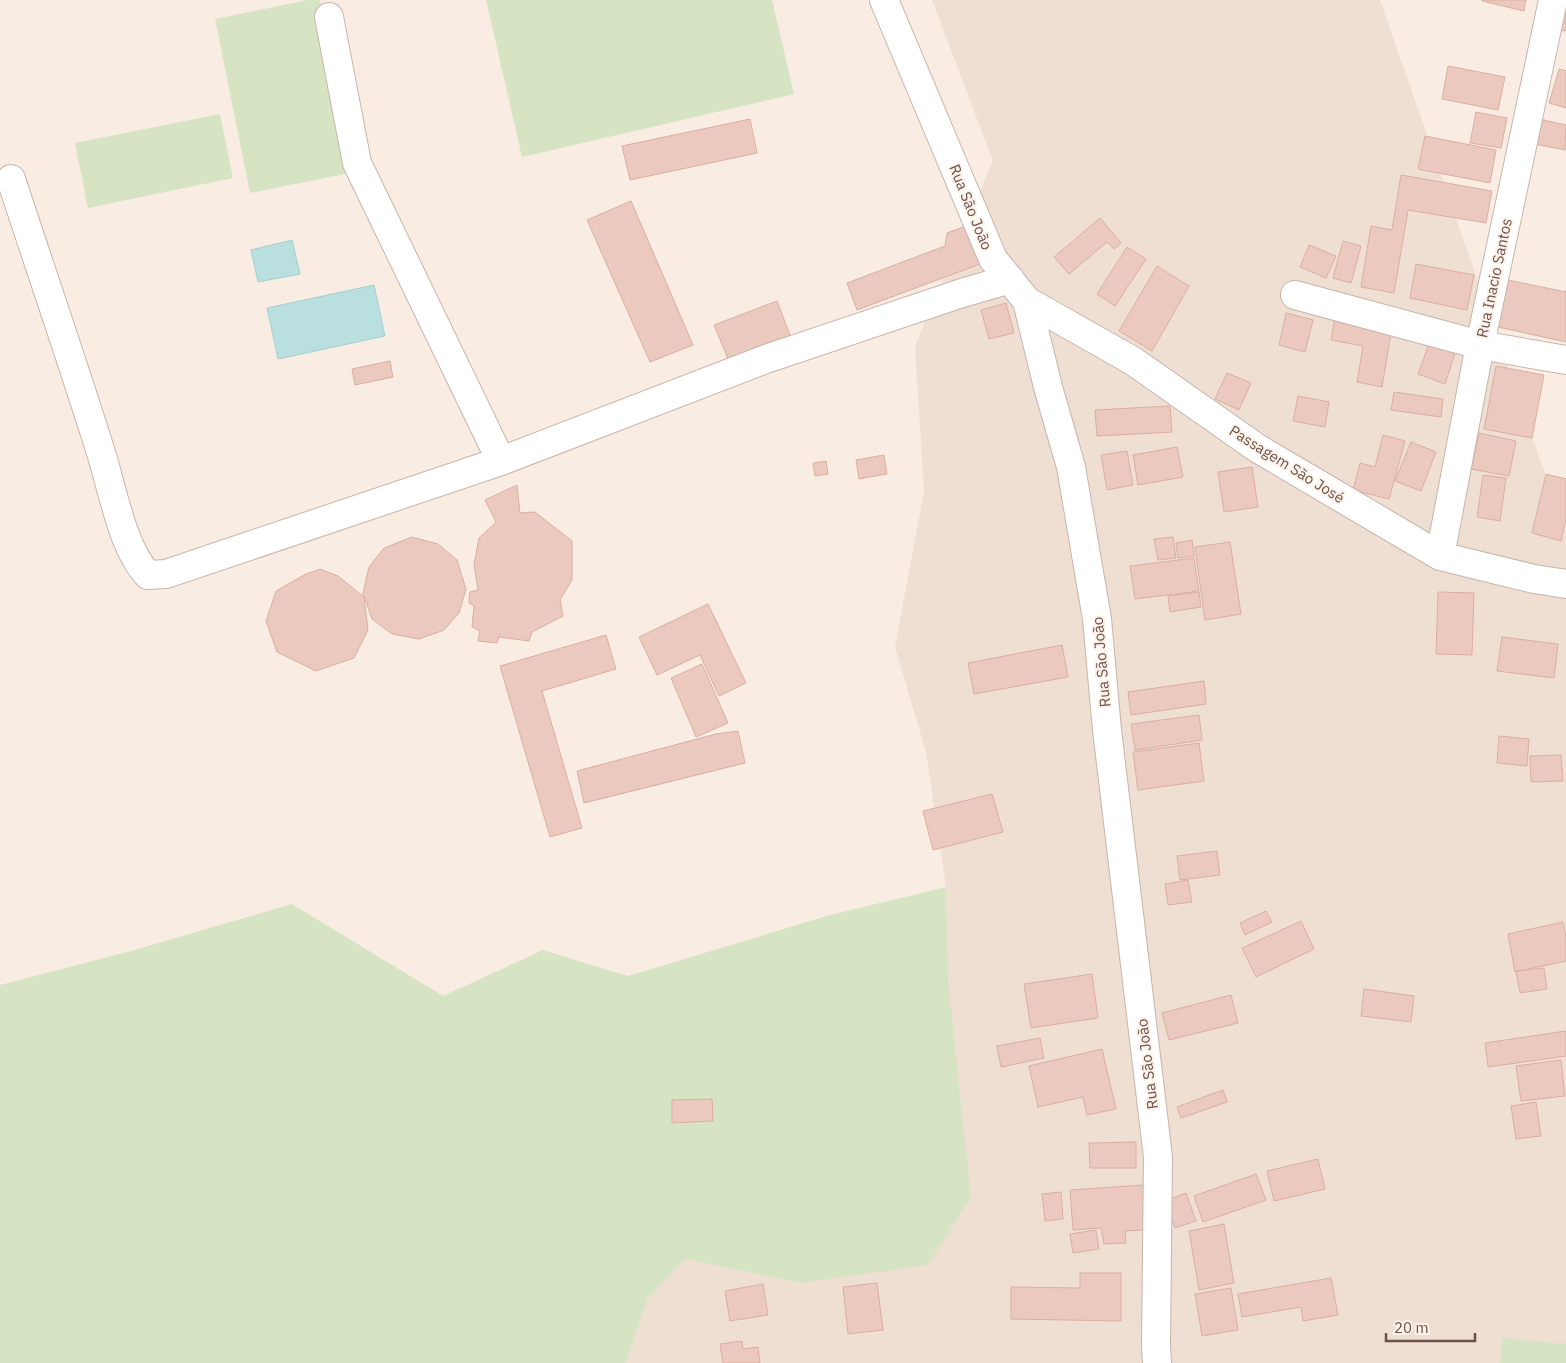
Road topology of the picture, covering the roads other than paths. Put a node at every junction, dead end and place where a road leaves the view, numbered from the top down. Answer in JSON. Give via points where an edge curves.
{"nodes":[{"id":1,"x":884,"y":0,"type":"edge"},
{"id":2,"x":1553,"y":0,"type":"edge"},
{"id":3,"x":329,"y":17,"type":"dead end"},
{"id":4,"x":11,"y":179,"type":"dead end"},
{"id":5,"x":1010,"y":279,"type":"junction"},
{"id":6,"x":1295,"y":295,"type":"dead end"},
{"id":7,"x":1027,"y":301,"type":"junction"},
{"id":8,"x":1480,"y":345,"type":"junction"},
{"id":9,"x":1566,"y":360,"type":"edge"},
{"id":10,"x":501,"y":461,"type":"junction"},
{"id":11,"x":1440,"y":556,"type":"junction"},
{"id":12,"x":1566,"y":584,"type":"edge"},
{"id":13,"x":1157,"y":1363,"type":"edge"}],
"edges":[{"from":1,"to":5,"type":"street","name":"Rua São João","via":[[993,258]]},
{"from":2,"to":8,"type":"street","name":"Rua Inacio Santos"},
{"from":3,"to":10,"type":"street","via":[[357,163]]},
{"from":4,"to":10,"type":"street","via":[[128,544],[148,576],[166,574]]},
{"from":5,"to":7,"type":"street","name":"Rua São João"},
{"from":5,"to":10,"type":"street","via":[[766,360]]},
{"from":6,"to":8,"type":"street"},
{"from":7,"to":11,"type":"street","name":"Passagem São José","via":[[1133,361],[1256,448]]},
{"from":7,"to":13,"type":"street","name":"Rua São João","via":[[1072,467],[1097,618],[1107,730],[1158,1157]]},
{"from":8,"to":9,"type":"street"},
{"from":8,"to":11,"type":"street","name":"Rua Inacio Santos"},
{"from":11,"to":12,"type":"street","name":"Passagem São José"}]}
